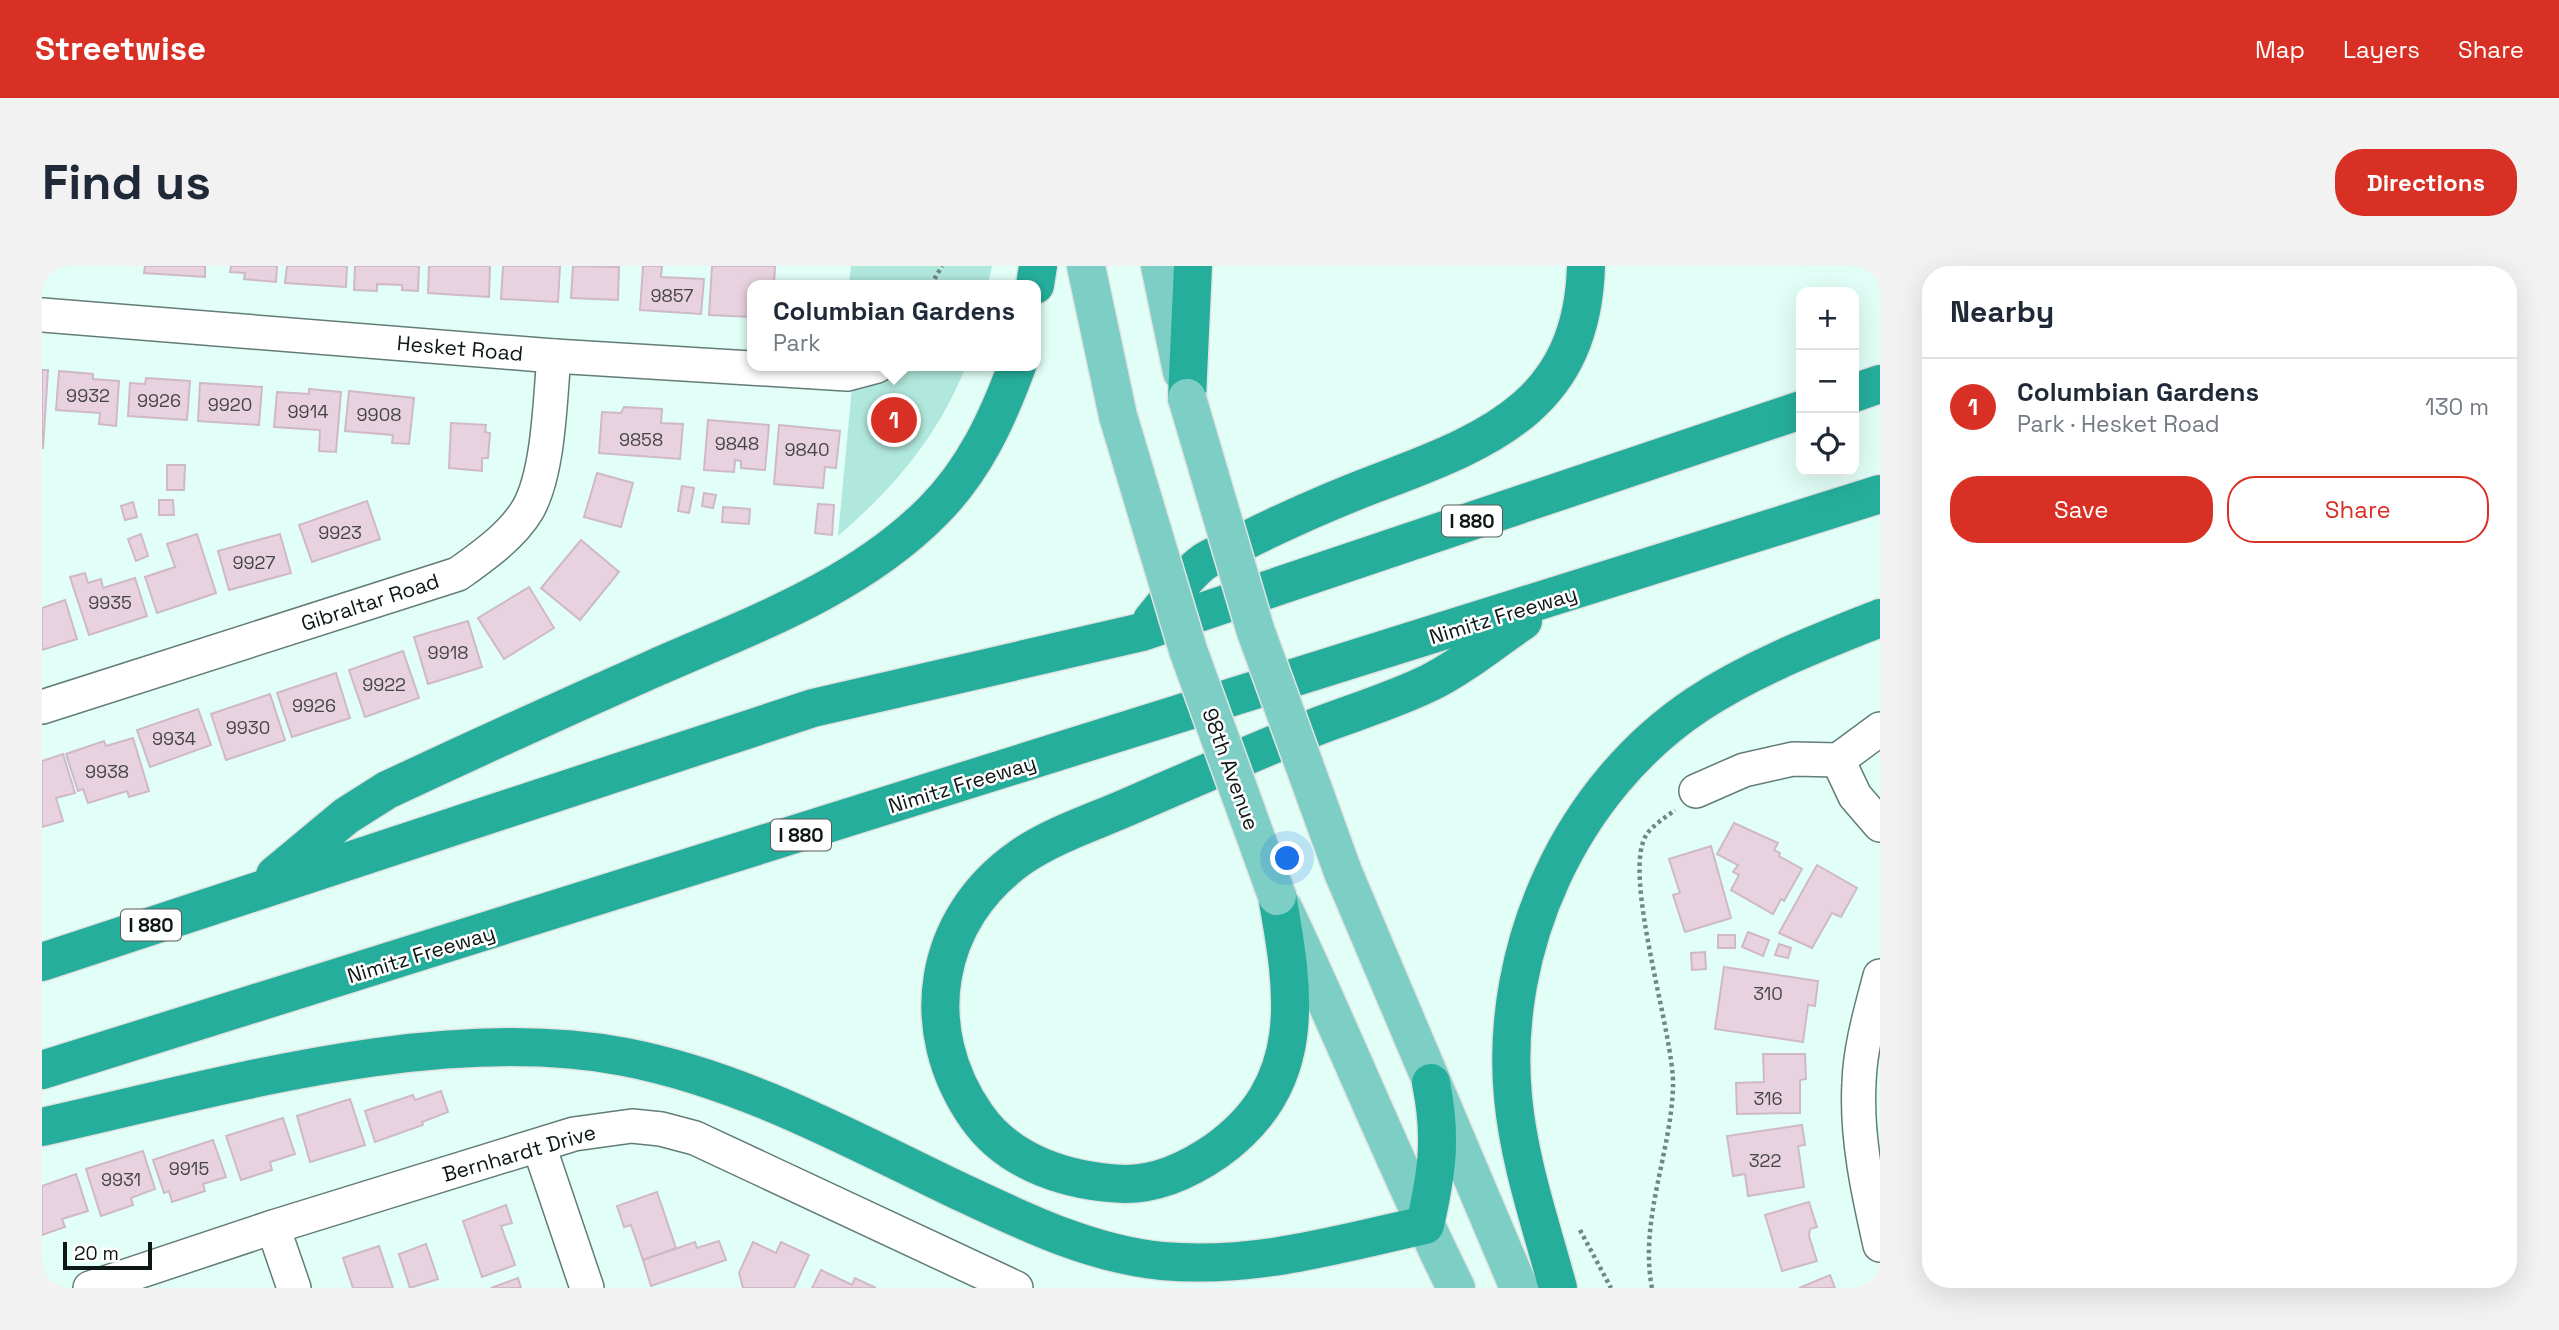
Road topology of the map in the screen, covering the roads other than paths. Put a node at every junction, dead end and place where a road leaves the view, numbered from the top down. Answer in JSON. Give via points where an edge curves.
{"nodes":[{"id":1,"x":1086,"y":266,"type":"edge"},
{"id":2,"x":1160,"y":266,"type":"edge"},
{"id":3,"x":1193,"y":266,"type":"edge"},
{"id":4,"x":1586,"y":266,"type":"edge"},
{"id":5,"x":42,"y":315,"type":"edge"},
{"id":6,"x":554,"y":356,"type":"junction"},
{"id":7,"x":747,"y":368,"type":"edge"},
{"id":8,"x":798,"y":371,"type":"edge"},
{"id":9,"x":858,"y":371,"type":"edge"},
{"id":10,"x":1015,"y":371,"type":"edge"},
{"id":11,"x":1880,"y":384,"type":"edge"},
{"id":12,"x":1859,"y":391,"type":"edge"},
{"id":13,"x":1187,"y":398,"type":"junction"},
{"id":14,"x":1796,"y":412,"type":"edge"},
{"id":15,"x":1880,"y":494,"type":"edge"},
{"id":16,"x":1559,"y":597,"type":"junction"},
{"id":17,"x":1880,"y":618,"type":"edge"},
{"id":18,"x":1142,"y":632,"type":"junction"},
{"id":19,"x":42,"y":707,"type":"edge"},
{"id":20,"x":1880,"y":729,"type":"edge"},
{"id":21,"x":1838,"y":760,"type":"junction"},
{"id":22,"x":1696,"y":791,"type":"road end"},
{"id":23,"x":1880,"y":825,"type":"edge"},
{"id":24,"x":259,"y":888,"type":"junction"},
{"id":25,"x":1277,"y":896,"type":"junction"},
{"id":26,"x":42,"y":962,"type":"edge"},
{"id":27,"x":1880,"y":976,"type":"edge"},
{"id":28,"x":42,"y":1070,"type":"edge"},
{"id":29,"x":1431,"y":1083,"type":"junction"},
{"id":30,"x":42,"y":1127,"type":"edge"},
{"id":31,"x":539,"y":1146,"type":"junction"},
{"id":32,"x":1425,"y":1225,"type":"junction"},
{"id":33,"x":273,"y":1227,"type":"junction"},
{"id":34,"x":1880,"y":1245,"type":"edge"},
{"id":35,"x":90,"y":1288,"type":"edge"},
{"id":36,"x":294,"y":1288,"type":"edge"},
{"id":37,"x":587,"y":1288,"type":"edge"},
{"id":38,"x":1016,"y":1288,"type":"edge"},
{"id":39,"x":1457,"y":1288,"type":"edge"},
{"id":40,"x":1519,"y":1288,"type":"edge"},
{"id":41,"x":1558,"y":1288,"type":"edge"}],
"edges":[{"from":1,"to":25,"type":"main road","name":"98th Avenue","bridge":true,"via":[[1118,416],[1188,650]]},
{"from":2,"to":13,"type":"main road"},
{"from":3,"to":13,"type":"highway"},
{"from":4,"to":18,"type":"highway","via":[[1585,299],[1571,345],[1551,381],[1525,411],[1462,451],[1317,505],[1204,562]]},
{"from":5,"to":6,"type":"street","name":"Hesket Road"},
{"from":6,"to":7,"type":"street","name":"Hesket Road"},
{"from":6,"to":19,"type":"street","name":"Gibraltar Road","via":[[543,461],[528,508],[498,544],[458,574]]},
{"from":8,"to":9,"type":"street","name":"Hesket Road"},
{"from":10,"to":24,"type":"highway","via":[[984,444],[960,481],[909,533],[865,565],[781,612],[387,790],[346,816]]},
{"from":11,"to":12,"type":"highway"},
{"from":13,"to":29,"type":"main road","bridge":true,"via":[[1255,629],[1343,872]]},
{"from":14,"to":18,"type":"highway","number":"I 880"},
{"from":15,"to":16,"type":"highway","name":"Nimitz Freeway","number":"I 880"},
{"from":16,"to":25,"type":"highway","via":[[1431,682],[1069,833],[1022,856],[992,881],[968,912],[941,978],[939,1017],[946,1055],[960,1092],[979,1121],[1034,1163],[1062,1176],[1097,1183],[1132,1184],[1165,1178],[1230,1141],[1258,1112],[1277,1079],[1289,1042],[1290,969]]},
{"from":16,"to":28,"type":"highway","name":"Nimitz Freeway","number":"I 880"},
{"from":17,"to":41,"type":"highway","via":[[1764,667],[1670,725],[1595,804],[1556,869],[1527,944],[1518,982],[1512,1059],[1521,1153]]},
{"from":18,"to":24,"type":"highway","number":"I 880","via":[[813,708]]},
{"from":20,"to":21,"type":"street"},
{"from":21,"to":22,"type":"street","via":[[1793,759],[1744,770]]},
{"from":21,"to":23,"type":"street","via":[[1855,796]]},
{"from":24,"to":26,"type":"highway","number":"I 880"},
{"from":25,"to":32,"type":"main road","name":"98th Avenue"},
{"from":27,"to":34,"type":"street","via":[[1858,1083],[1864,1177]]},
{"from":29,"to":32,"type":"highway","via":[[1439,1121]]},
{"from":29,"to":40,"type":"main road"},
{"from":30,"to":32,"type":"highway","via":[[373,1058],[473,1048],[574,1050],[666,1066],[752,1094],[1039,1228],[1141,1258],[1209,1263],[1293,1256]]},
{"from":31,"to":33,"type":"street","name":"Bernhardt Drive"},
{"from":31,"to":37,"type":"street"},
{"from":31,"to":38,"type":"street","name":"Bernhardt Drive","via":[[603,1128],[632,1126],[695,1138]]},
{"from":32,"to":39,"type":"main road","name":"98th Avenue"},
{"from":33,"to":35,"type":"street","name":"Bernhardt Drive"},
{"from":33,"to":36,"type":"street"}]}
